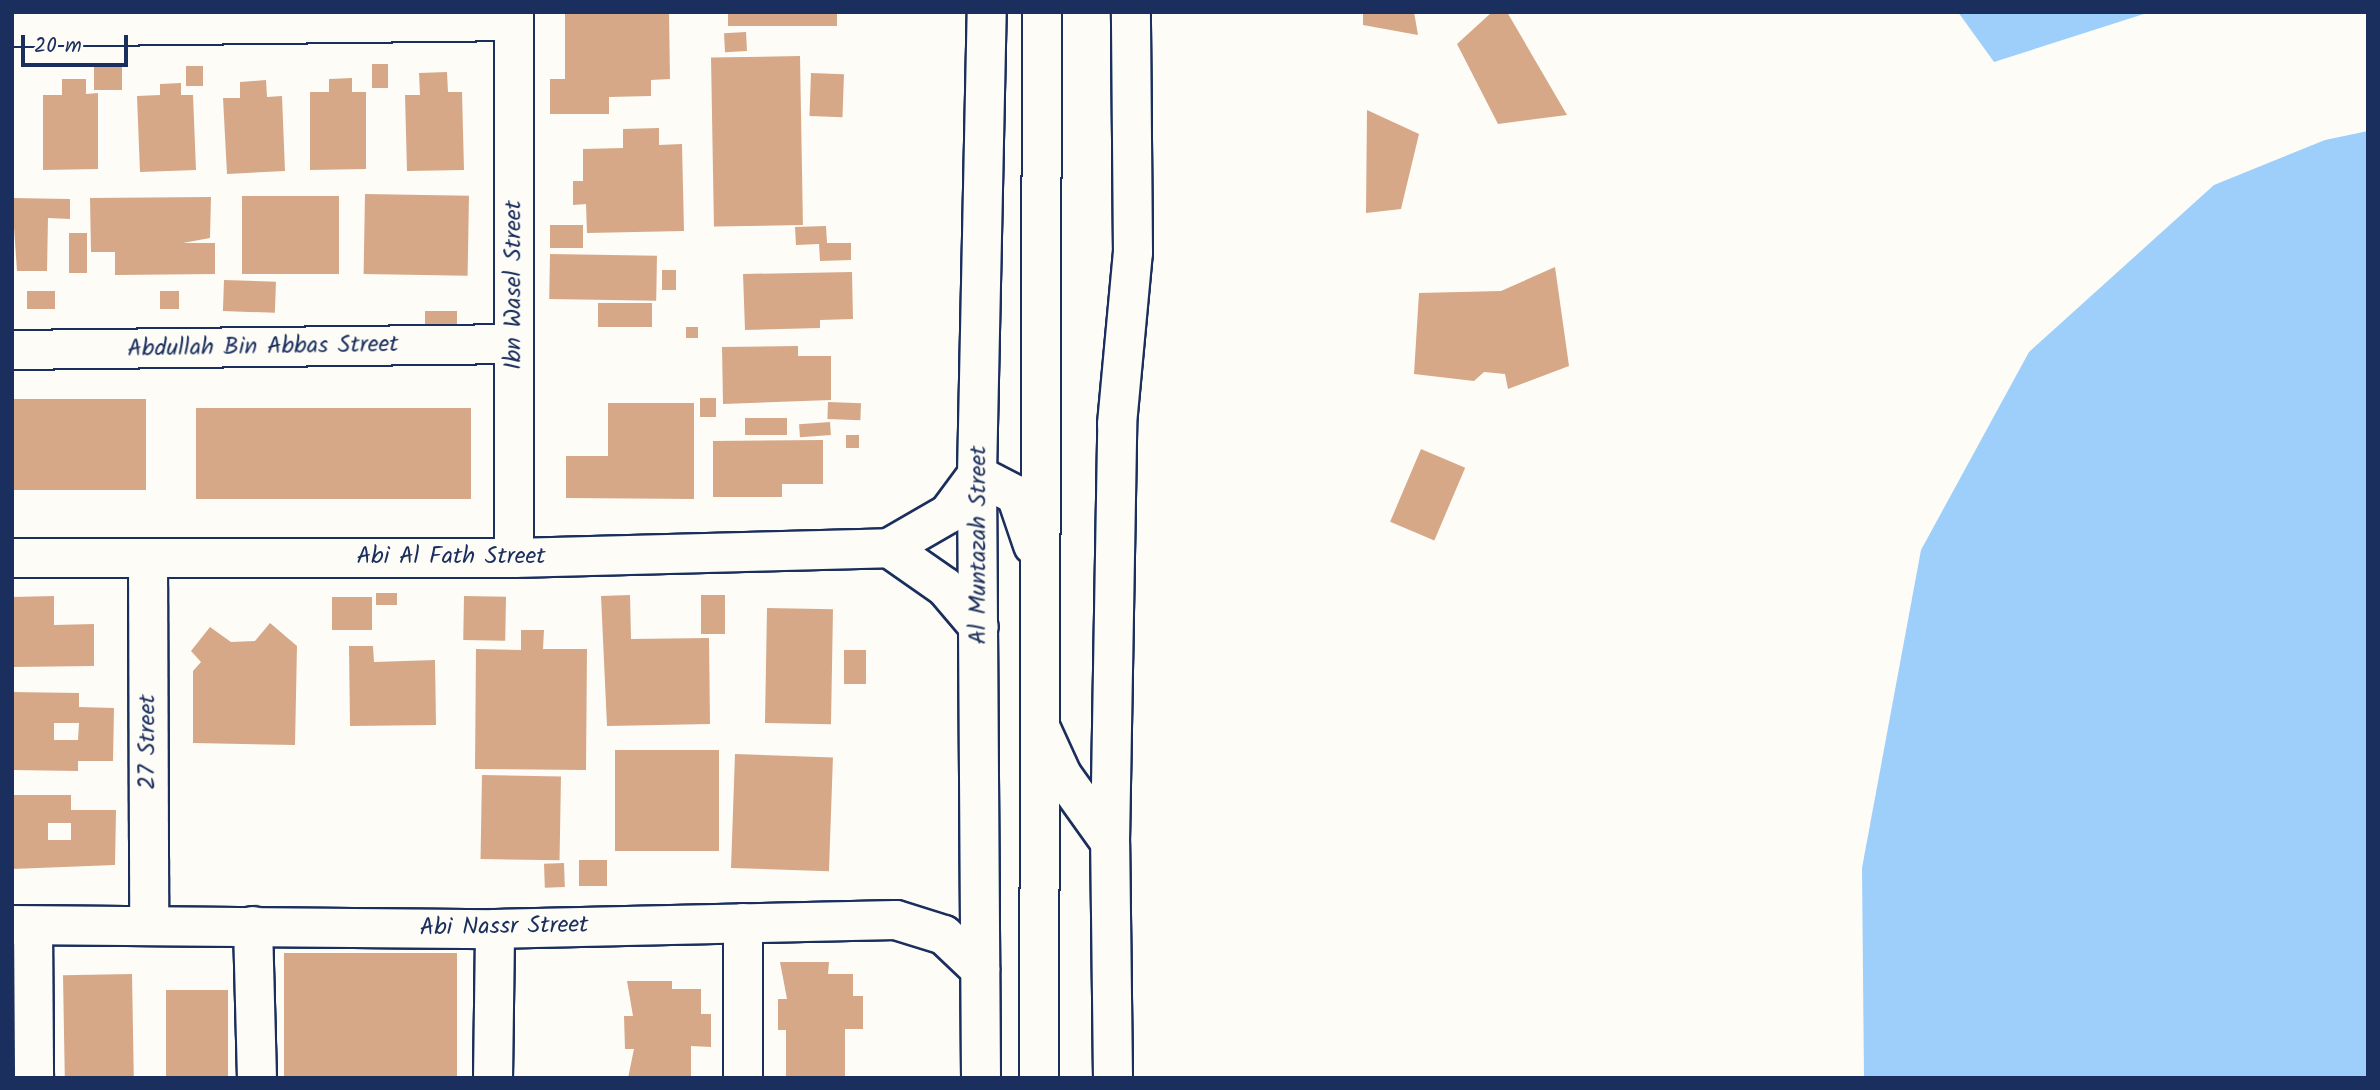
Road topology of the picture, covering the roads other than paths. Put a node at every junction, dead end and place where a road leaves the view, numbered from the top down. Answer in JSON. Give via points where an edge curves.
{"nodes":[{"id":1,"x":987,"y":12,"type":"edge"},
{"id":2,"x":1042,"y":12,"type":"edge"},
{"id":3,"x":1131,"y":12,"type":"edge"},
{"id":4,"x":514,"y":16,"type":"edge"},
{"id":5,"x":12,"y":27,"type":"edge"},
{"id":6,"x":988,"y":155,"type":"junction"},
{"id":7,"x":1043,"y":261,"type":"junction"},
{"id":8,"x":514,"y":344,"type":"junction"},
{"id":9,"x":12,"y":350,"type":"edge"},
{"id":10,"x":977,"y":475,"type":"junction"},
{"id":11,"x":889,"y":548,"type":"junction"},
{"id":12,"x":12,"y":558,"type":"edge"},
{"id":13,"x":148,"y":558,"type":"junction"},
{"id":14,"x":514,"y":558,"type":"junction"},
{"id":15,"x":1042,"y":566,"type":"junction"},
{"id":16,"x":979,"y":627,"type":"junction"},
{"id":17,"x":1036,"y":713,"type":"junction"},
{"id":18,"x":1110,"y":842,"type":"junction"},
{"id":19,"x":743,"y":923,"type":"junction"},
{"id":20,"x":22,"y":925,"type":"edge"},
{"id":21,"x":149,"y":926,"type":"junction"},
{"id":22,"x":253,"y":926,"type":"junction"},
{"id":23,"x":495,"y":929,"type":"junction"},
{"id":24,"x":980,"y":969,"type":"junction"},
{"id":25,"x":34,"y":1078,"type":"edge"},
{"id":26,"x":257,"y":1078,"type":"edge"},
{"id":27,"x":494,"y":1078,"type":"edge"},
{"id":28,"x":743,"y":1078,"type":"edge"},
{"id":29,"x":981,"y":1078,"type":"edge"},
{"id":30,"x":1039,"y":1078,"type":"edge"},
{"id":31,"x":1113,"y":1078,"type":"edge"}],
"edges":[{"from":1,"to":6,"type":"street","name":"Al Muntazah Street"},
{"from":2,"to":7,"type":"street"},
{"from":3,"to":18,"type":"street","via":[[1133,253],[1117,424]]},
{"from":4,"to":5,"type":"street"},
{"from":4,"to":8,"type":"street","name":"Ibn Wasel Street"},
{"from":6,"to":7,"type":"street","via":[[1004,181],[1011,264],[1032,271]]},
{"from":6,"to":10,"type":"street","name":"Al Muntazah Street"},
{"from":7,"to":15,"type":"street"},
{"from":8,"to":9,"type":"street","name":"Abdullah Bin Abbas Street"},
{"from":8,"to":14,"type":"street","name":"Ibn Wasel Street"},
{"from":10,"to":11,"type":"street","name":"Abi Al Fath Street","via":[[948,514]]},
{"from":10,"to":15,"type":"street","via":[[1016,495]]},
{"from":10,"to":16,"type":"street","name":"Al Muntazah Street"},
{"from":11,"to":14,"type":"street","name":"Abi Al Fath Street"},
{"from":11,"to":16,"type":"street","via":[[944,587]]},
{"from":12,"to":13,"type":"street","name":"Abi Al Fath Street"},
{"from":13,"to":14,"type":"street","name":"Abi Al Fath Street"},
{"from":13,"to":21,"type":"street","name":"27 Street"},
{"from":15,"to":17,"type":"street"},
{"from":16,"to":24,"type":"street","name":"Al Muntazah Street"},
{"from":17,"to":18,"type":"street","via":[[1062,775]]},
{"from":17,"to":30,"type":"street"},
{"from":18,"to":31,"type":"street"},
{"from":19,"to":23,"type":"street","name":"Abi Nassr Street"},
{"from":19,"to":24,"type":"street","name":"Abi Nassr Street","via":[[916,924],[944,935]]},
{"from":19,"to":28,"type":"street"},
{"from":20,"to":21,"type":"street","name":"Abi Nassr Street"},
{"from":20,"to":25,"type":"street"},
{"from":21,"to":22,"type":"street","name":"Abi Nassr Street"},
{"from":22,"to":23,"type":"street","name":"Abi Nassr Street"},
{"from":22,"to":26,"type":"street"},
{"from":23,"to":27,"type":"street"},
{"from":24,"to":29,"type":"street","name":"Al Muntazah Street"}]}
